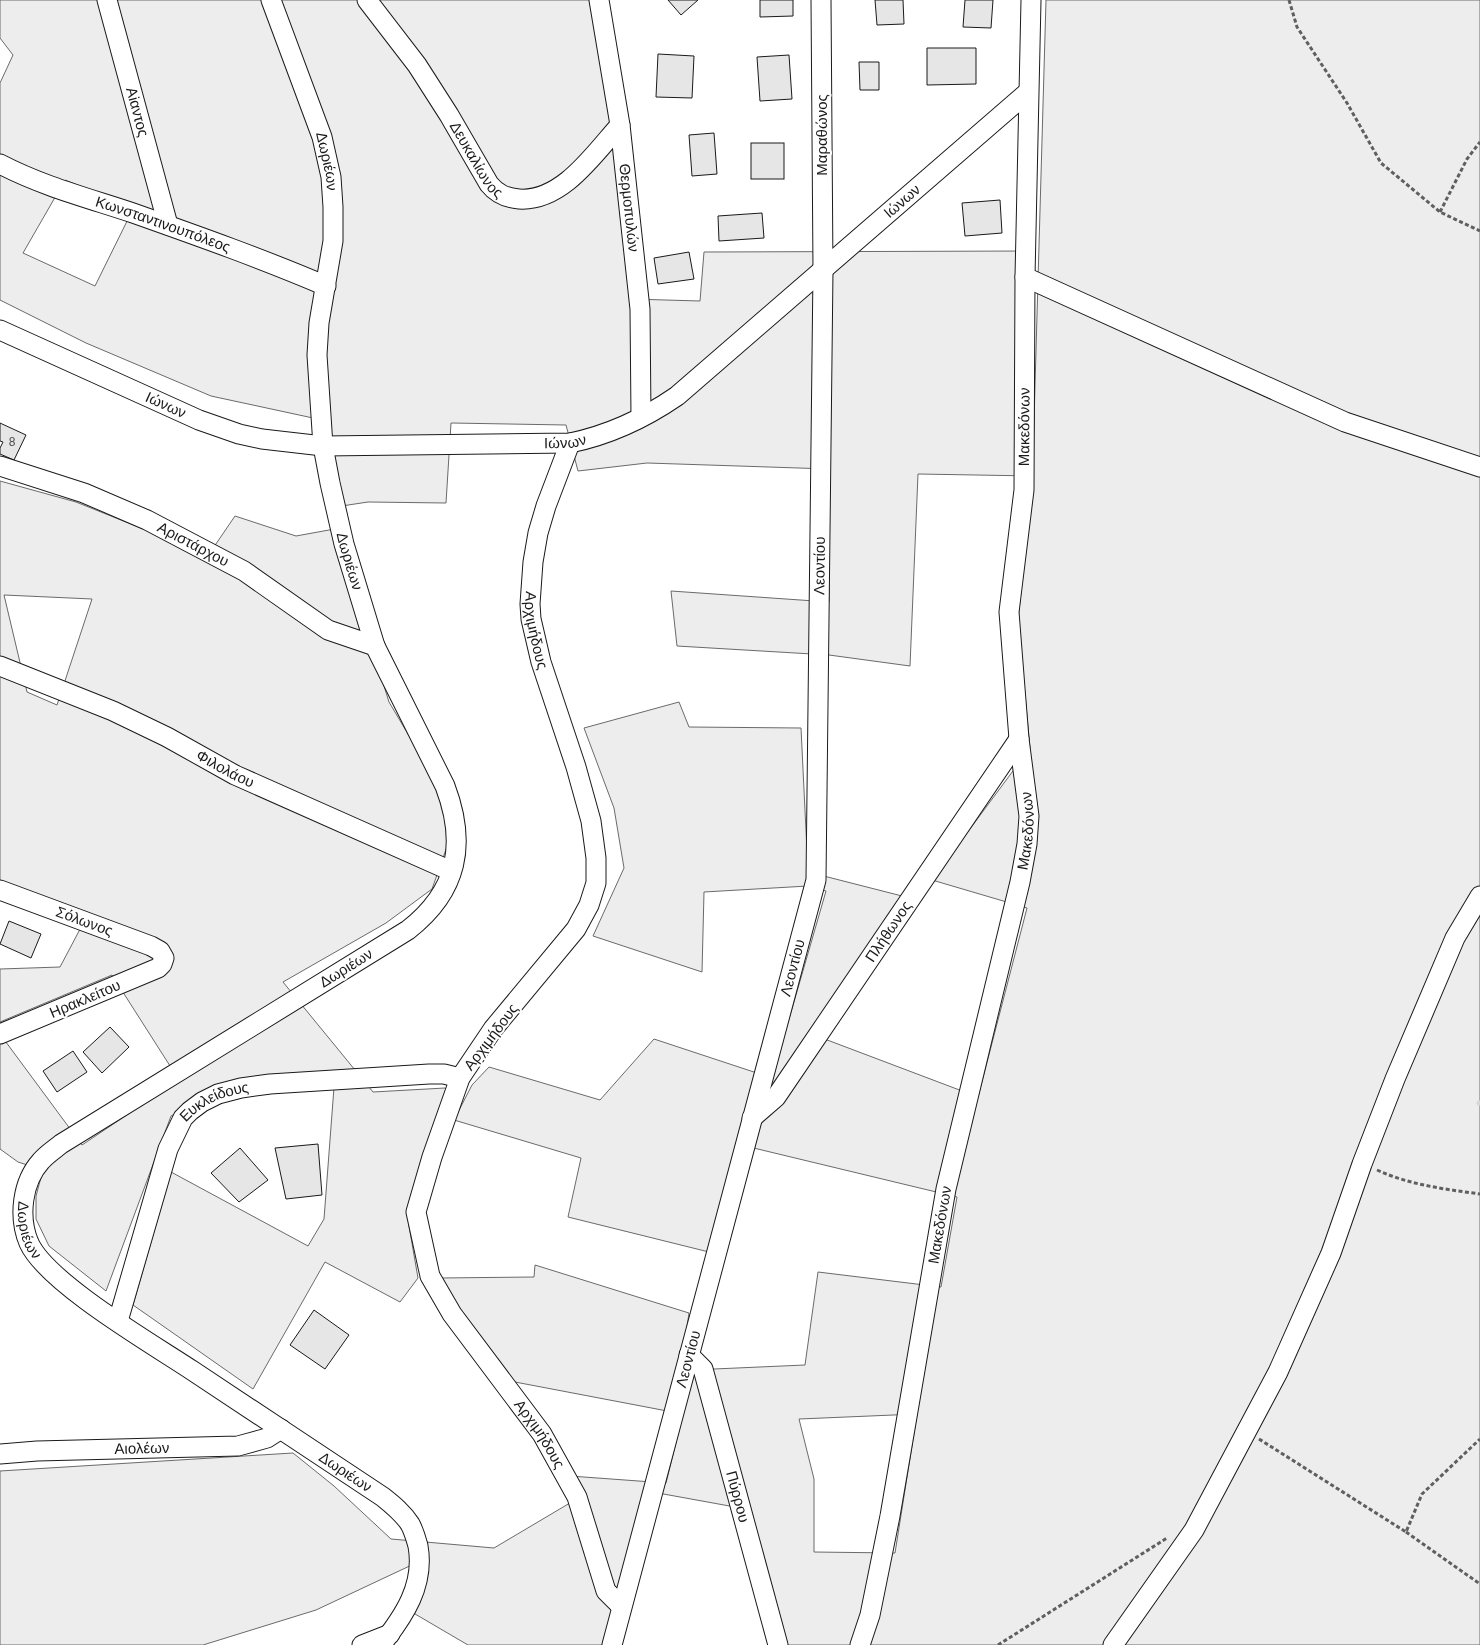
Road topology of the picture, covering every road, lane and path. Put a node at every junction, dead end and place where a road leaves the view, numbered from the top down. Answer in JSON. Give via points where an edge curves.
{"nodes":[{"id":1,"x":107,"y":0,"type":"edge"},
{"id":2,"x":270,"y":0,"type":"edge"},
{"id":3,"x":367,"y":0,"type":"edge"},
{"id":4,"x":821,"y":0,"type":"edge"},
{"id":5,"x":1031,"y":0,"type":"edge"},
{"id":6,"x":1289,"y":0,"type":"edge"},
{"id":7,"x":600,"y":1,"type":"edge"},
{"id":8,"x":1028,"y":92,"type":"junction"},
{"id":9,"x":620,"y":125,"type":"junction"},
{"id":10,"x":1480,"y":142,"type":"edge"},
{"id":11,"x":0,"y":164,"type":"edge"},
{"id":12,"x":1440,"y":212,"type":"junction"},
{"id":13,"x":168,"y":225,"type":"junction"},
{"id":14,"x":1480,"y":231,"type":"edge"},
{"id":15,"x":822,"y":270,"type":"junction"},
{"id":16,"x":1025,"y":277,"type":"junction"},
{"id":17,"x":326,"y":286,"type":"junction"},
{"id":18,"x":0,"y":330,"type":"edge"},
{"id":19,"x":641,"y":417,"type":"junction"},
{"id":20,"x":570,"y":443,"type":"junction"},
{"id":21,"x":323,"y":446,"type":"junction"},
{"id":22,"x":0,"y":466,"type":"edge"},
{"id":23,"x":1480,"y":467,"type":"edge"},
{"id":24,"x":375,"y":646,"type":"junction"},
{"id":25,"x":0,"y":666,"type":"edge"},
{"id":26,"x":1020,"y":739,"type":"junction"},
{"id":27,"x":452,"y":871,"type":"junction"},
{"id":28,"x":0,"y":890,"type":"edge"},
{"id":29,"x":1480,"y":896,"type":"edge"},
{"id":30,"x":164,"y":958,"type":"joint"},
{"id":31,"x":0,"y":1034,"type":"edge"},
{"id":32,"x":460,"y":1078,"type":"junction"},
{"id":33,"x":752,"y":1118,"type":"junction"},
{"id":34,"x":1362,"y":1164,"type":"junction"},
{"id":35,"x":1480,"y":1194,"type":"edge"},
{"id":36,"x":118,"y":1321,"type":"junction"},
{"id":37,"x":689,"y":1355,"type":"junction"},
{"id":38,"x":281,"y":1429,"type":"junction"},
{"id":39,"x":1246,"y":1431,"type":"junction"},
{"id":40,"x":1480,"y":1439,"type":"edge"},
{"id":41,"x":0,"y":1454,"type":"edge"},
{"id":42,"x":1194,"y":1530,"type":"junction"},
{"id":43,"x":1406,"y":1532,"type":"junction"},
{"id":44,"x":1480,"y":1584,"type":"edge"},
{"id":45,"x":621,"y":1606,"type":"junction"},
{"id":46,"x":385,"y":1639,"type":"edge"},
{"id":47,"x":362,"y":1645,"type":"edge"},
{"id":48,"x":612,"y":1645,"type":"edge"},
{"id":49,"x":778,"y":1645,"type":"edge"},
{"id":50,"x":860,"y":1645,"type":"edge"},
{"id":51,"x":998,"y":1645,"type":"edge"},
{"id":52,"x":1113,"y":1645,"type":"edge"}],
"edges":[{"from":1,"to":13,"type":"street","name":"Aiαντος"},
{"from":2,"to":17,"type":"street","name":"Δωριέων","via":[[322,137],[332,177],[334,224]]},
{"from":3,"to":9,"type":"street","name":"Δευκαλίωνος","via":[[417,65],[489,184],[505,197],[524,200],[560,188]]},
{"from":4,"to":15,"type":"street","name":"Μαραθώνος"},
{"from":5,"to":8,"type":"street","name":"Μακεδόνων"},
{"from":6,"to":12,"type":"path","via":[[1296,27],[1347,103],[1381,163]]},
{"from":7,"to":9,"type":"street","name":"Θερμοπυλών"},
{"from":8,"to":15,"type":"street","name":"Ιώνων"},
{"from":8,"to":16,"type":"street","name":"Μακεδόνων"},
{"from":9,"to":19,"type":"street","name":"Θερμοπυλών","via":[[640,309]]},
{"from":10,"to":12,"type":"path"},
{"from":11,"to":13,"type":"street","name":"Κωνσταντινουπόλεος","via":[[46,184]]},
{"from":12,"to":14,"type":"path"},
{"from":13,"to":17,"type":"street","name":"Κωνσταντινουπόλεος"},
{"from":15,"to":19,"type":"street","name":"Ιώνων","via":[[683,391]]},
{"from":15,"to":33,"type":"street","name":"Λεοντίου","via":[[816,880]]},
{"from":16,"to":23,"type":"street","via":[[1345,422]]},
{"from":16,"to":26,"type":"street","name":"Μακεδόνων","via":[[1024,490],[1009,612]]},
{"from":17,"to":21,"type":"street","name":"Δωριέων","via":[[317,355]]},
{"from":18,"to":21,"type":"street","name":"Ιώνων","via":[[219,428],[262,439]]},
{"from":19,"to":20,"type":"street","name":"Ιώνων","via":[[600,436]]},
{"from":20,"to":21,"type":"street","name":"Ιώνων"},
{"from":20,"to":32,"type":"street","name":"Αρχιμήδους","via":[[537,540],[530,604],[541,662],[591,821],[596,883],[576,929],[493,1029]]},
{"from":21,"to":24,"type":"street","name":"Δωριέων","via":[[344,544]]},
{"from":22,"to":24,"type":"street","name":"Αριστάρχου","via":[[84,493],[148,520],[244,571],[328,630]]},
{"from":24,"to":27,"type":"street","name":"Δωριέων","via":[[452,803],[458,838]]},
{"from":25,"to":27,"type":"street","name":"Φιλολάου","via":[[113,711],[235,775]]},
{"from":26,"to":33,"type":"street","name":"Πλήθωνος","via":[[776,1097]]},
{"from":26,"to":50,"type":"street","name":"Μακεδόνων","via":[[1029,816],[1027,844],[946,1188],[890,1516],[870,1614]]},
{"from":27,"to":36,"type":"street","name":"Δωριέων","via":[[435,904],[408,930],[62,1144],[41,1161],[29,1181],[23,1207],[29,1244],[58,1277]]},
{"from":28,"to":30,"type":"street","name":"Σόλωνος","via":[[151,946]]},
{"from":29,"to":34,"type":"street","via":[[1455,938]]},
{"from":30,"to":31,"type":"street","name":"Ηρακλείτου","via":[[158,968]]},
{"from":32,"to":36,"type":"street","name":"Ευκλείδους","via":[[429,1074],[270,1084],[227,1091],[202,1102],[183,1118],[171,1144]]},
{"from":32,"to":45,"type":"street","name":"Αρχιμήδους","via":[[416,1212],[430,1276],[452,1314],[542,1434],[577,1497],[606,1591]]},
{"from":33,"to":37,"type":"street","name":"Λεοντίου"},
{"from":34,"to":35,"type":"path","via":[[1425,1187]]},
{"from":34,"to":39,"type":"street","via":[[1331,1253],[1278,1372]]},
{"from":36,"to":38,"type":"street","name":"Δωριέων"},
{"from":37,"to":45,"type":"street","name":"Λεοντίου"},
{"from":37,"to":49,"type":"street","name":"Πύρρου","via":[[703,1369]]},
{"from":38,"to":41,"type":"street","name":"Αιολέων","via":[[267,1438],[238,1446]]},
{"from":38,"to":46,"type":"street","name":"Δωριέων","via":[[383,1497],[404,1515],[411,1526],[419,1552],[418,1578],[409,1604]]},
{"from":39,"to":42,"type":"street"},
{"from":39,"to":43,"type":"path"},
{"from":40,"to":43,"type":"path","via":[[1422,1494]]},
{"from":42,"to":51,"type":"path","via":[[1168,1536]]},
{"from":42,"to":52,"type":"street"},
{"from":43,"to":44,"type":"path"},
{"from":45,"to":48,"type":"street","name":"Λεοντίου"},
{"from":46,"to":47,"type":"street"}]}
